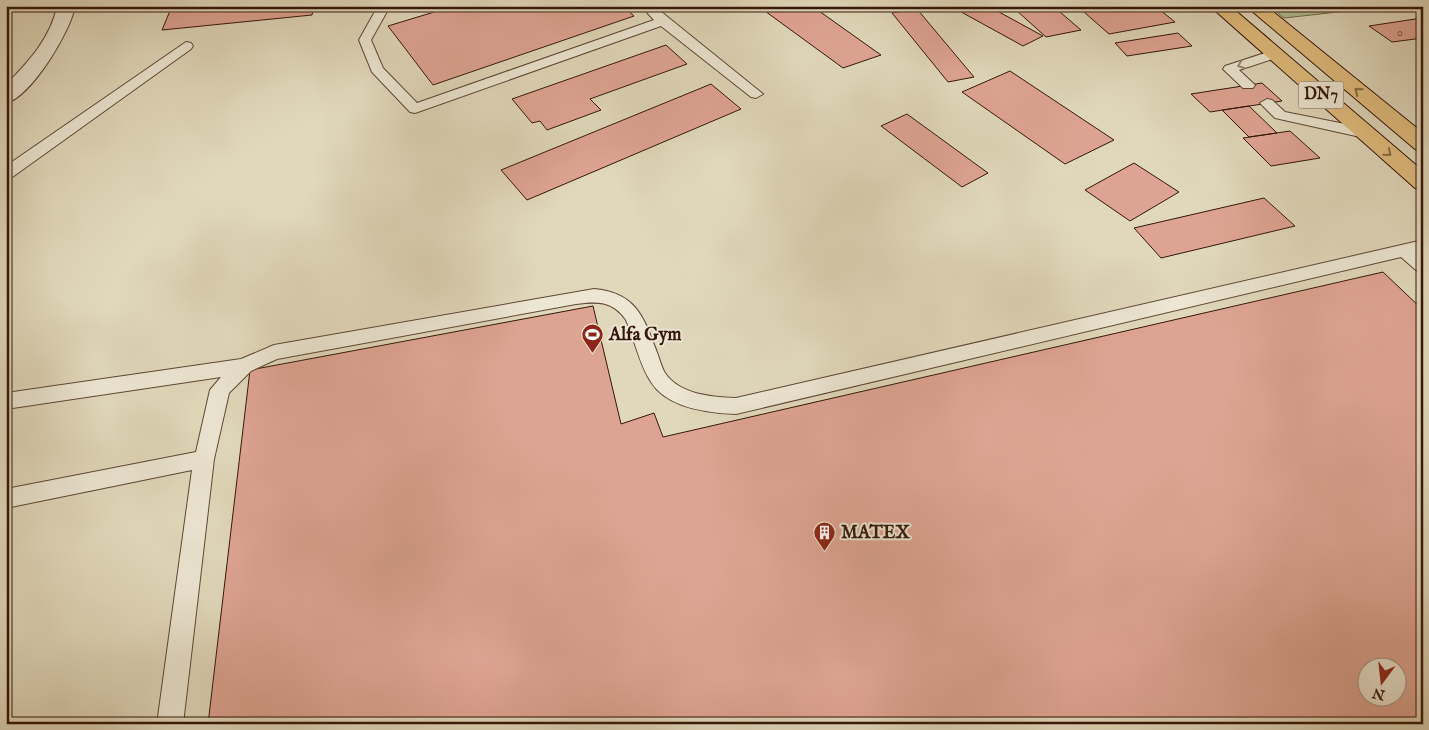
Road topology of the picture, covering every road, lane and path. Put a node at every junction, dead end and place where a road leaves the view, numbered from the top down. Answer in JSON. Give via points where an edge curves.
{"nodes":[{"id":1,"x":66,"y":6,"type":"edge"},
{"id":2,"x":384,"y":6,"type":"edge"},
{"id":3,"x":647,"y":6,"type":"edge"},
{"id":4,"x":1219,"y":6,"type":"edge"},
{"id":5,"x":1255,"y":6,"type":"edge"},
{"id":6,"x":663,"y":21,"type":"junction"},
{"id":7,"x":186,"y":46,"type":"dead end"},
{"id":8,"x":1274,"y":54,"type":"junction"},
{"id":9,"x":1248,"y":85,"type":"dead end"},
{"id":10,"x":756,"y":94,"type":"dead end"},
{"id":11,"x":6,"y":97,"type":"edge"},
{"id":12,"x":1267,"y":103,"type":"dead end"},
{"id":13,"x":1365,"y":133,"type":"junction"},
{"id":14,"x":1423,"y":144,"type":"edge"},
{"id":15,"x":6,"y":174,"type":"edge"},
{"id":16,"x":1423,"y":183,"type":"edge"},
{"id":17,"x":1423,"y":246,"type":"edge"},
{"id":18,"x":1404,"y":250,"type":"junction"},
{"id":19,"x":1423,"y":267,"type":"edge"},
{"id":20,"x":244,"y":366,"type":"junction"},
{"id":21,"x":6,"y":400,"type":"edge"},
{"id":22,"x":204,"y":459,"type":"junction"},
{"id":23,"x":6,"y":499,"type":"edge"},
{"id":24,"x":170,"y":724,"type":"edge"}],
"edges":[{"from":1,"to":11,"type":"street","via":[[53,38],[26,78]]},
{"from":2,"to":6,"type":"lane","via":[[365,40],[377,69],[415,108]]},
{"from":3,"to":6,"type":"lane"},
{"from":4,"to":8,"type":"main road","number":"DN7"},
{"from":14,"to":5,"type":"main road","number":"DN7","one_way":true},
{"from":6,"to":10,"type":"lane"},
{"from":7,"to":15,"type":"lane"},
{"from":8,"to":9,"type":"lane","one_way":true,"via":[[1230,69]]},
{"from":8,"to":13,"type":"main road","number":"DN7"},
{"from":12,"to":13,"type":"lane","via":[[1280,114]]},
{"from":13,"to":16,"type":"main road","number":"DN7","one_way":true},
{"from":17,"to":18,"type":"lane"},
{"from":18,"to":19,"type":"lane"},
{"from":18,"to":20,"type":"lane","via":[[736,406],[703,403],[671,389],[658,378],[631,311],[617,300],[598,295],[274,352]]},
{"from":20,"to":21,"type":"lane"},
{"from":20,"to":22,"type":"lane","via":[[220,390]]},
{"from":22,"to":23,"type":"lane"},
{"from":22,"to":24,"type":"lane"}]}
